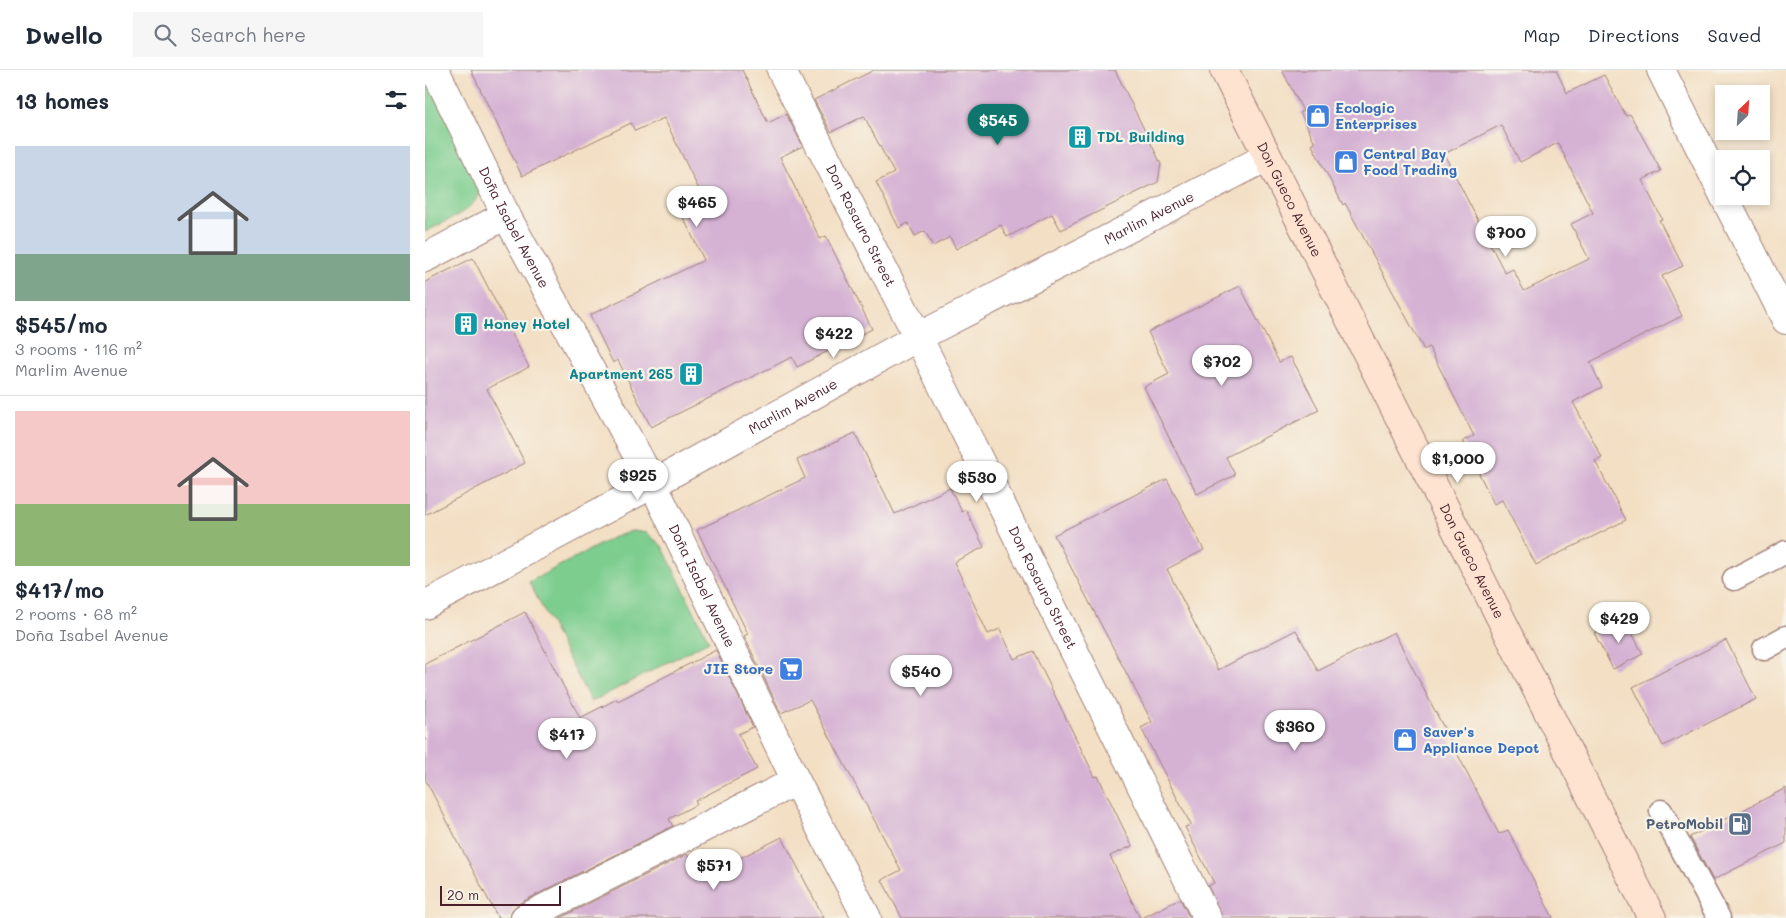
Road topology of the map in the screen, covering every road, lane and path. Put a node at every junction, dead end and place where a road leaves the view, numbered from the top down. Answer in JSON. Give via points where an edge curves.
{"nodes":[{"id":1,"x":435,"y":70,"type":"edge"},
{"id":2,"x":781,"y":70,"type":"edge"},
{"id":3,"x":1224,"y":70,"type":"edge"},
{"id":4,"x":1661,"y":70,"type":"edge"},
{"id":5,"x":1267,"y":157,"type":"junction"},
{"id":6,"x":1715,"y":178,"type":"edge"},
{"id":7,"x":1728,"y":205,"type":"edge"},
{"id":8,"x":506,"y":215,"type":"junction"},
{"id":9,"x":425,"y":258,"type":"edge"},
{"id":10,"x":1786,"y":320,"type":"edge"},
{"id":11,"x":918,"y":337,"type":"junction"},
{"id":12,"x":653,"y":484,"type":"junction"},
{"id":13,"x":1786,"y":552,"type":"edge"},
{"id":14,"x":1734,"y":579,"type":"dead end"},
{"id":15,"x":425,"y":605,"type":"edge"},
{"id":16,"x":1786,"y":638,"type":"edge"},
{"id":17,"x":1764,"y":649,"type":"dead end"},
{"id":18,"x":796,"y":781,"type":"junction"},
{"id":19,"x":1661,"y":811,"type":"dead end"},
{"id":20,"x":525,"y":918,"type":"edge"},
{"id":21,"x":867,"y":918,"type":"edge"},
{"id":22,"x":1207,"y":918,"type":"edge"},
{"id":23,"x":1652,"y":918,"type":"edge"},
{"id":24,"x":1719,"y":918,"type":"edge"}],
"edges":[{"from":1,"to":8,"type":"street","name":"Doña Isabel Avenue"},
{"from":2,"to":11,"type":"street","name":"Don Rosauro Street"},
{"from":3,"to":5,"type":"main road","name":"Don Gueco Avenue"},
{"from":4,"to":6,"type":"street"},
{"from":5,"to":11,"type":"street","name":"Marlim Avenue"},
{"from":5,"to":23,"type":"main road","name":"Don Gueco Avenue"},
{"from":7,"to":10,"type":"street"},
{"from":8,"to":9,"type":"street"},
{"from":8,"to":12,"type":"street","name":"Doña Isabel Avenue"},
{"from":11,"to":12,"type":"street","name":"Marlim Avenue"},
{"from":11,"to":22,"type":"street","name":"Don Rosauro Street"},
{"from":12,"to":15,"type":"street","name":"Marlim Avenue"},
{"from":12,"to":18,"type":"street","name":"Doña Isabel Avenue"},
{"from":13,"to":14,"type":"lane"},
{"from":16,"to":17,"type":"lane"},
{"from":18,"to":20,"type":"street"},
{"from":18,"to":21,"type":"street","name":"Doña Isabel Avenue"},
{"from":19,"to":24,"type":"lane"}]}
